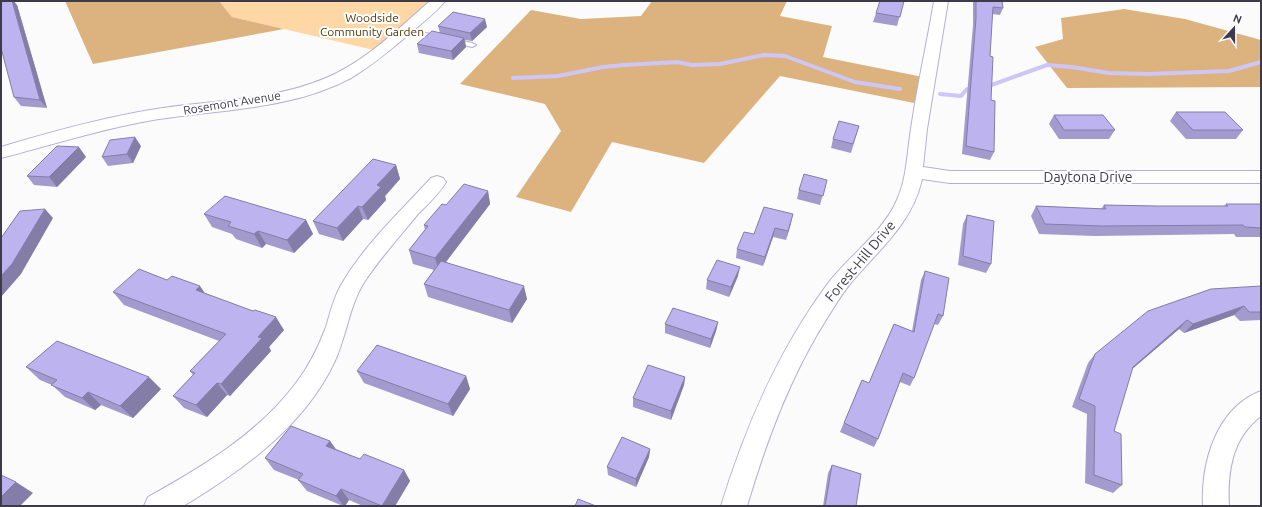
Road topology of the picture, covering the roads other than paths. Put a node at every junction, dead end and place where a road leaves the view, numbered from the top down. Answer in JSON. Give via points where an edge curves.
{"nodes":[{"id":1,"x":438,"y":1,"type":"edge"},
{"id":2,"x":941,"y":1,"type":"edge"},
{"id":3,"x":403,"y":30,"type":"junction"},
{"id":4,"x":472,"y":45,"type":"dead end"},
{"id":5,"x":1,"y":153,"type":"edge"},
{"id":6,"x":914,"y":172,"type":"junction"},
{"id":7,"x":1261,"y":177,"type":"edge"},
{"id":8,"x":437,"y":182,"type":"dead end"},
{"id":9,"x":1261,"y":402,"type":"edge"},
{"id":10,"x":157,"y":506,"type":"edge"},
{"id":11,"x":734,"y":506,"type":"edge"},
{"id":12,"x":1216,"y":506,"type":"edge"}],
"edges":[{"from":1,"to":3,"type":"street","name":"Rosemont Avenue"},
{"from":2,"to":6,"type":"street","name":"Forest-Hill Drive"},
{"from":3,"to":4,"type":"lane"},
{"from":3,"to":5,"type":"street","name":"Rosemont Avenue","via":[[358,67],[318,86],[266,99],[94,126]]},
{"from":6,"to":7,"type":"street","name":"Daytona Drive","via":[[950,177]]},
{"from":6,"to":11,"type":"street","name":"Forest-Hill Drive","via":[[902,210],[840,281],[800,343],[766,413]]},
{"from":8,"to":10,"type":"street","via":[[368,261],[348,291],[319,369],[286,413],[243,453]]},
{"from":9,"to":12,"type":"street","via":[[1230,431],[1219,459]]}]}
